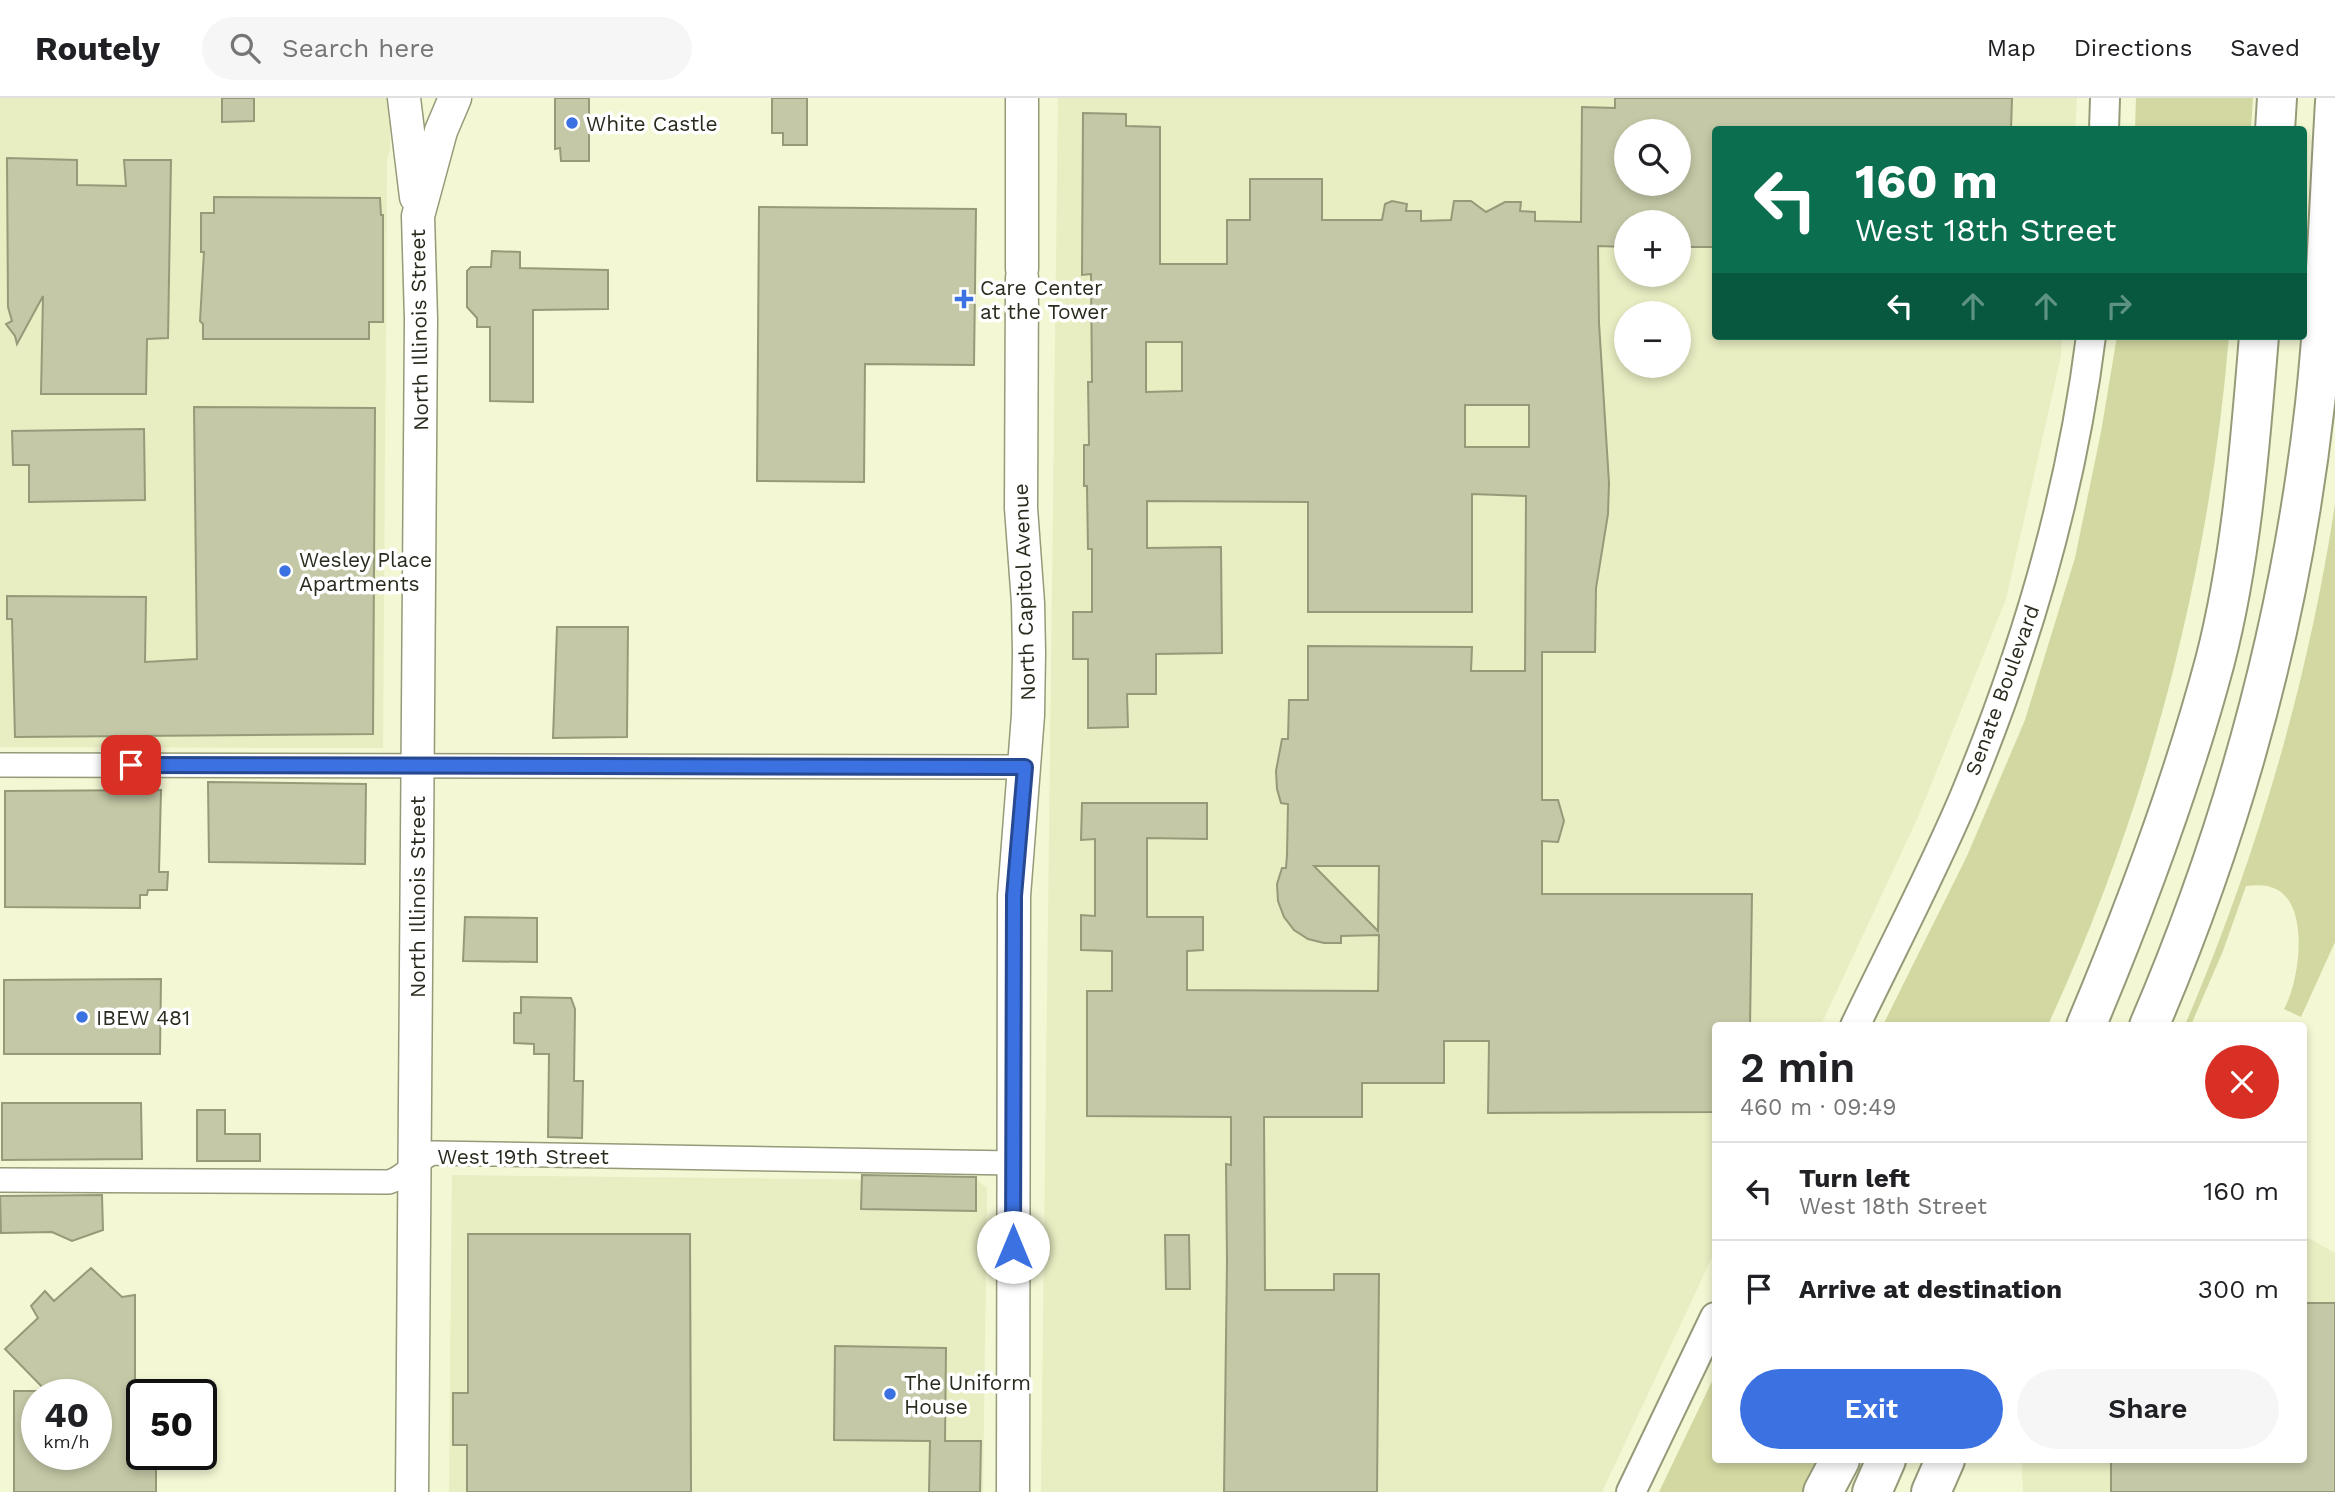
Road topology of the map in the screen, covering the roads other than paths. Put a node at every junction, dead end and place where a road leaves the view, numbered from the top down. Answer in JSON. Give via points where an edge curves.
{"nodes":[{"id":1,"x":404,"y":98,"type":"edge"},
{"id":2,"x":455,"y":98,"type":"edge"},
{"id":3,"x":1022,"y":98,"type":"edge"},
{"id":4,"x":2105,"y":98,"type":"edge"},
{"id":5,"x":2277,"y":98,"type":"edge"},
{"id":6,"x":2335,"y":102,"type":"edge"},
{"id":7,"x":2104,"y":126,"type":"edge"},
{"id":8,"x":2275,"y":126,"type":"edge"},
{"id":9,"x":418,"y":216,"type":"junction"},
{"id":10,"x":2090,"y":340,"type":"edge"},
{"id":11,"x":2259,"y":340,"type":"edge"},
{"id":12,"x":0,"y":765,"type":"edge"},
{"id":13,"x":418,"y":766,"type":"junction"},
{"id":14,"x":1025,"y":767,"type":"junction"},
{"id":15,"x":1857,"y":1022,"type":"edge"},
{"id":16,"x":2088,"y":1022,"type":"edge"},
{"id":17,"x":2151,"y":1022,"type":"edge"},
{"id":18,"x":1013,"y":1163,"type":"junction"},
{"id":19,"x":415,"y":1167,"type":"junction"},
{"id":20,"x":0,"y":1180,"type":"edge"},
{"id":21,"x":1712,"y":1323,"type":"edge"},
{"id":22,"x":1838,"y":1463,"type":"edge"},
{"id":23,"x":1885,"y":1463,"type":"edge"},
{"id":24,"x":1944,"y":1463,"type":"edge"},
{"id":25,"x":412,"y":1492,"type":"edge"},
{"id":26,"x":1013,"y":1492,"type":"edge"},
{"id":27,"x":1631,"y":1492,"type":"edge"},
{"id":28,"x":1823,"y":1492,"type":"edge"},
{"id":29,"x":1872,"y":1492,"type":"edge"},
{"id":30,"x":1931,"y":1492,"type":"edge"}],
"edges":[{"from":1,"to":9,"type":"main road"},
{"from":2,"to":9,"type":"main road","name":"North Illinois Street"},
{"from":3,"to":14,"type":"main road","name":"North Capitol Avenue","via":[[1021,508],[1029,653]]},
{"from":4,"to":7,"type":"street"},
{"from":5,"to":8,"type":"highway"},
{"from":6,"to":17,"type":"highway","via":[[2318,371],[2290,569],[2230,808]]},
{"from":9,"to":13,"type":"main road","name":"North Illinois Street"},
{"from":10,"to":15,"type":"street","name":"Senate Boulevard","via":[[2059,510],[2014,666],[1962,801]]},
{"from":11,"to":16,"type":"highway","via":[[2238,538],[2215,661],[2178,783]]},
{"from":12,"to":13,"type":"street"},
{"from":13,"to":14,"type":"street"},
{"from":13,"to":19,"type":"main road","name":"North Illinois Street"},
{"from":14,"to":18,"type":"main road","name":"North Capitol Avenue","via":[[1014,896]]},
{"from":18,"to":19,"type":"street","name":"West 19th Street","via":[[433,1153]]},
{"from":18,"to":26,"type":"main road","name":"North Capitol Avenue"},
{"from":19,"to":20,"type":"street","name":"West 19th Street","via":[[389,1182]]},
{"from":19,"to":25,"type":"main road","name":"North Illinois Street"},
{"from":21,"to":27,"type":"street"},
{"from":22,"to":28,"type":"highway"},
{"from":23,"to":29,"type":"highway"},
{"from":24,"to":30,"type":"highway"}]}
